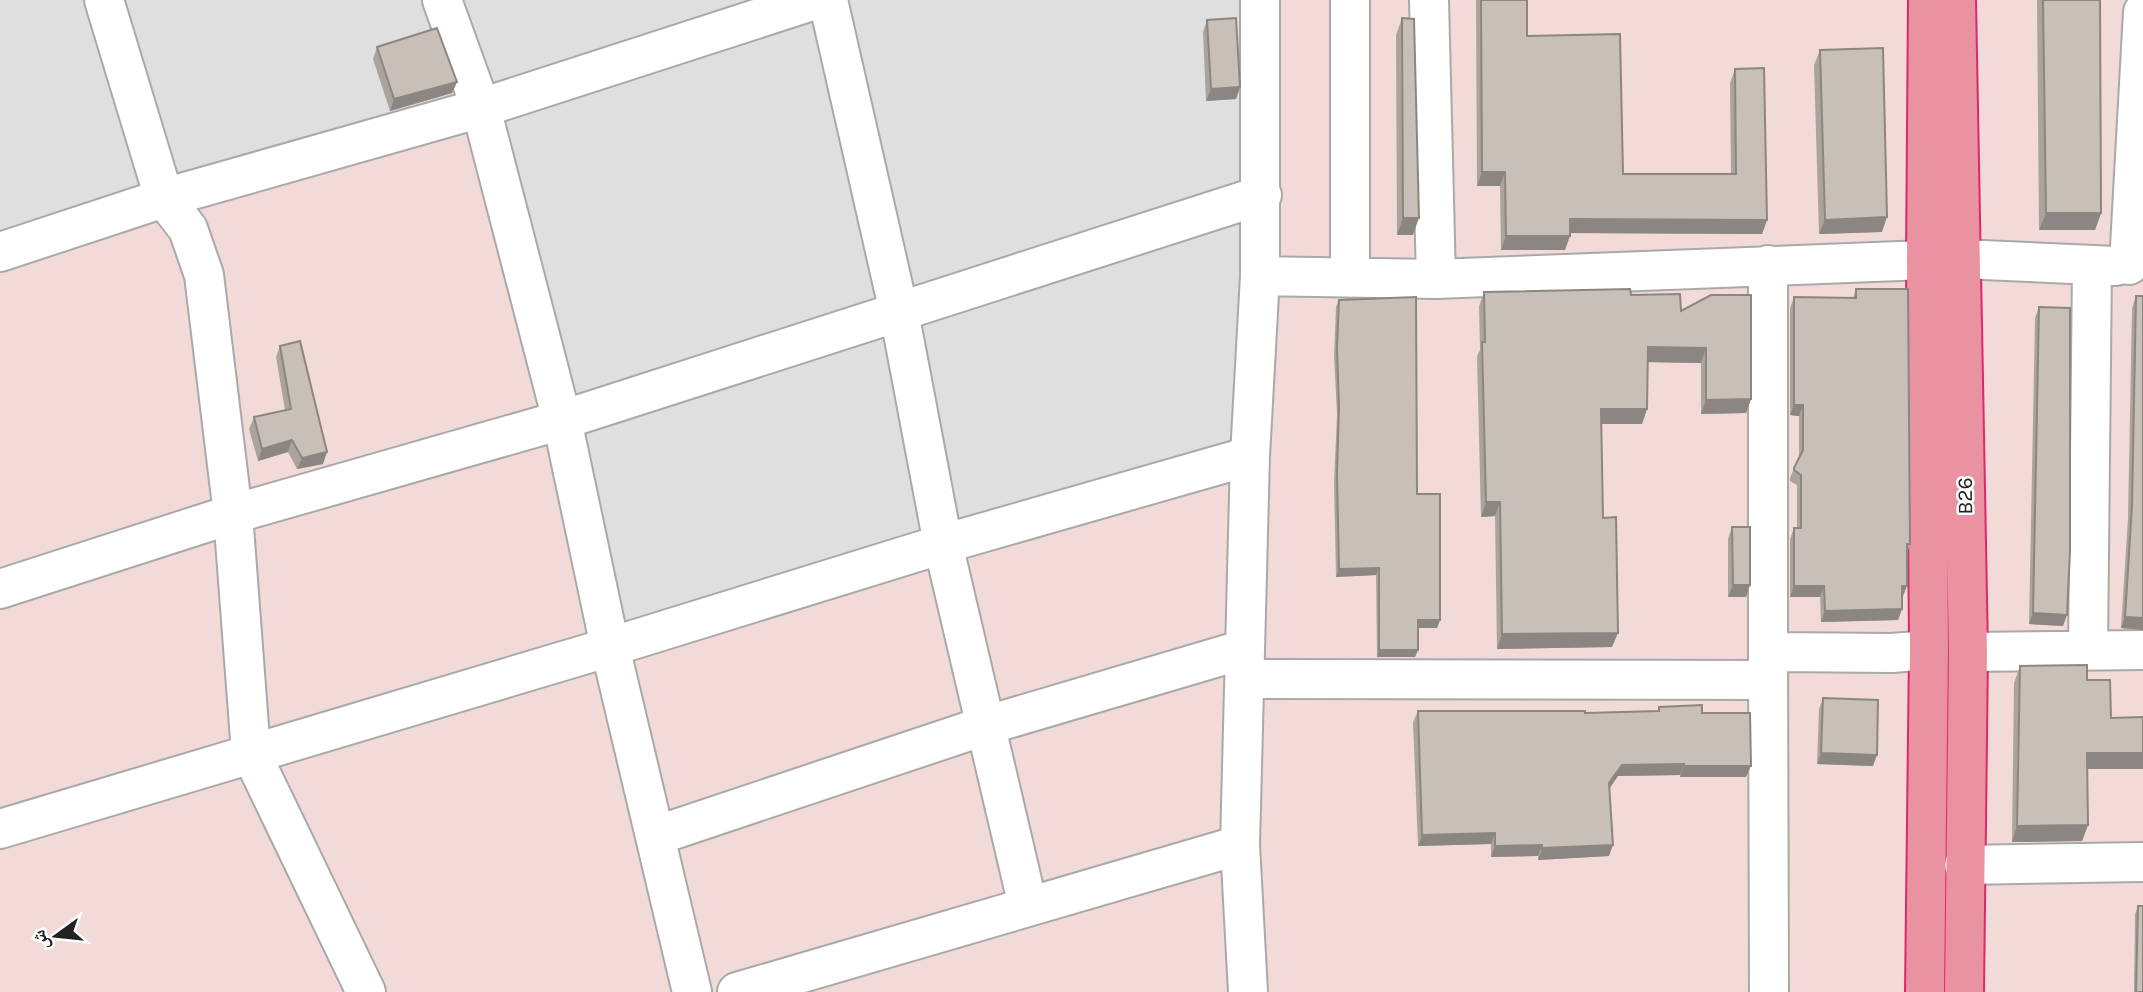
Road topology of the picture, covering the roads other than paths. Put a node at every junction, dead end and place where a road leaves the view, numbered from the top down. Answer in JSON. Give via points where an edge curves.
{"nodes":[{"id":1,"x":104,"y":0,"type":"edge"},
{"id":2,"x":442,"y":0,"type":"edge"},
{"id":3,"x":815,"y":0,"type":"edge"},
{"id":4,"x":828,"y":0,"type":"edge"},
{"id":5,"x":1260,"y":0,"type":"edge"},
{"id":6,"x":1350,"y":0,"type":"edge"},
{"id":7,"x":1429,"y":0,"type":"edge"},
{"id":8,"x":1928,"y":0,"type":"edge"},
{"id":9,"x":1956,"y":0,"type":"edge"},
{"id":10,"x":2143,"y":12,"type":"edge"},
{"id":11,"x":481,"y":108,"type":"junction"},
{"id":12,"x":1262,"y":195,"type":"junction"},
{"id":13,"x":164,"y":198,"type":"junction"},
{"id":14,"x":0,"y":252,"type":"edge"},
{"id":15,"x":1944,"y":260,"type":"junction"},
{"id":16,"x":1768,"y":265,"type":"junction"},
{"id":17,"x":2136,"y":265,"type":"edge"},
{"id":18,"x":2092,"y":266,"type":"junction"},
{"id":19,"x":1260,"y":276,"type":"junction"},
{"id":20,"x":1350,"y":278,"type":"junction"},
{"id":21,"x":1436,"y":279,"type":"junction"},
{"id":22,"x":899,"y":312,"type":"junction"},
{"id":23,"x":562,"y":420,"type":"junction"},
{"id":24,"x":1250,"y":456,"type":"junction"},
{"id":25,"x":233,"y":514,"type":"junction"},
{"id":26,"x":943,"y":544,"type":"junction"},
{"id":27,"x":0,"y":589,"type":"edge"},
{"id":28,"x":610,"y":647,"type":"junction"},
{"id":29,"x":2088,"y":649,"type":"junction"},
{"id":30,"x":1930,"y":650,"type":"junction"},
{"id":31,"x":2143,"y":650,"type":"edge"},
{"id":32,"x":1968,"y":652,"type":"junction"},
{"id":33,"x":1245,"y":664,"type":"junction"},
{"id":34,"x":1768,"y":666,"type":"junction"},
{"id":35,"x":984,"y":726,"type":"junction"},
{"id":36,"x":251,"y":753,"type":"junction"},
{"id":37,"x":0,"y":829,"type":"edge"},
{"id":38,"x":655,"y":836,"type":"junction"},
{"id":39,"x":1240,"y":845,"type":"junction"},
{"id":40,"x":2143,"y":862,"type":"edge"},
{"id":41,"x":1964,"y":865,"type":"junction"},
{"id":42,"x":1028,"y":906,"type":"junction"},
{"id":43,"x":366,"y":992,"type":"edge"},
{"id":44,"x":692,"y":992,"type":"edge"},
{"id":45,"x":737,"y":992,"type":"edge"},
{"id":46,"x":1248,"y":992,"type":"edge"},
{"id":47,"x":1769,"y":992,"type":"edge"},
{"id":48,"x":1925,"y":992,"type":"edge"},
{"id":49,"x":1964,"y":992,"type":"edge"}],
"edges":[{"from":1,"to":13,"type":"street"},
{"from":2,"to":11,"type":"street"},
{"from":3,"to":11,"type":"street"},
{"from":4,"to":22,"type":"street"},
{"from":5,"to":12,"type":"street"},
{"from":6,"to":20,"type":"street"},
{"from":7,"to":21,"type":"street"},
{"from":8,"to":15,"type":"highway","name":"B26"},
{"from":9,"to":15,"type":"highway","name":"B26"},
{"from":10,"to":17,"type":"street"},
{"from":11,"to":13,"type":"street"},
{"from":11,"to":23,"type":"street"},
{"from":12,"to":19,"type":"street"},
{"from":12,"to":22,"type":"street"},
{"from":13,"to":14,"type":"street"},
{"from":13,"to":25,"type":"street","via":[[188,229],[204,275]]},
{"from":15,"to":16,"type":"street"},
{"from":15,"to":18,"type":"street"},
{"from":15,"to":30,"type":"highway","name":"B26"},
{"from":15,"to":32,"type":"highway","name":"B26"},
{"from":16,"to":21,"type":"street"},
{"from":16,"to":34,"type":"street"},
{"from":17,"to":18,"type":"street"},
{"from":18,"to":29,"type":"street"},
{"from":19,"to":20,"type":"street"},
{"from":19,"to":24,"type":"street"},
{"from":20,"to":21,"type":"street"},
{"from":22,"to":23,"type":"street"},
{"from":22,"to":26,"type":"street"},
{"from":23,"to":25,"type":"street"},
{"from":23,"to":28,"type":"street"},
{"from":24,"to":26,"type":"street"},
{"from":24,"to":33,"type":"street"},
{"from":25,"to":27,"type":"street"},
{"from":25,"to":36,"type":"street"},
{"from":26,"to":28,"type":"street"},
{"from":26,"to":35,"type":"street"},
{"from":28,"to":36,"type":"street"},
{"from":28,"to":38,"type":"street"},
{"from":29,"to":31,"type":"street"},
{"from":29,"to":32,"type":"street"},
{"from":30,"to":34,"type":"street"},
{"from":30,"to":48,"type":"highway","name":"B26"},
{"from":32,"to":41,"type":"highway","name":"B26"},
{"from":33,"to":34,"type":"street"},
{"from":33,"to":35,"type":"street"},
{"from":33,"to":39,"type":"street"},
{"from":34,"to":47,"type":"street"},
{"from":35,"to":38,"type":"street"},
{"from":35,"to":42,"type":"street"},
{"from":36,"to":37,"type":"street"},
{"from":36,"to":43,"type":"street"},
{"from":38,"to":44,"type":"street"},
{"from":39,"to":42,"type":"street"},
{"from":39,"to":46,"type":"street"},
{"from":40,"to":41,"type":"street"},
{"from":41,"to":49,"type":"highway","name":"B26"},
{"from":42,"to":45,"type":"street"}]}
